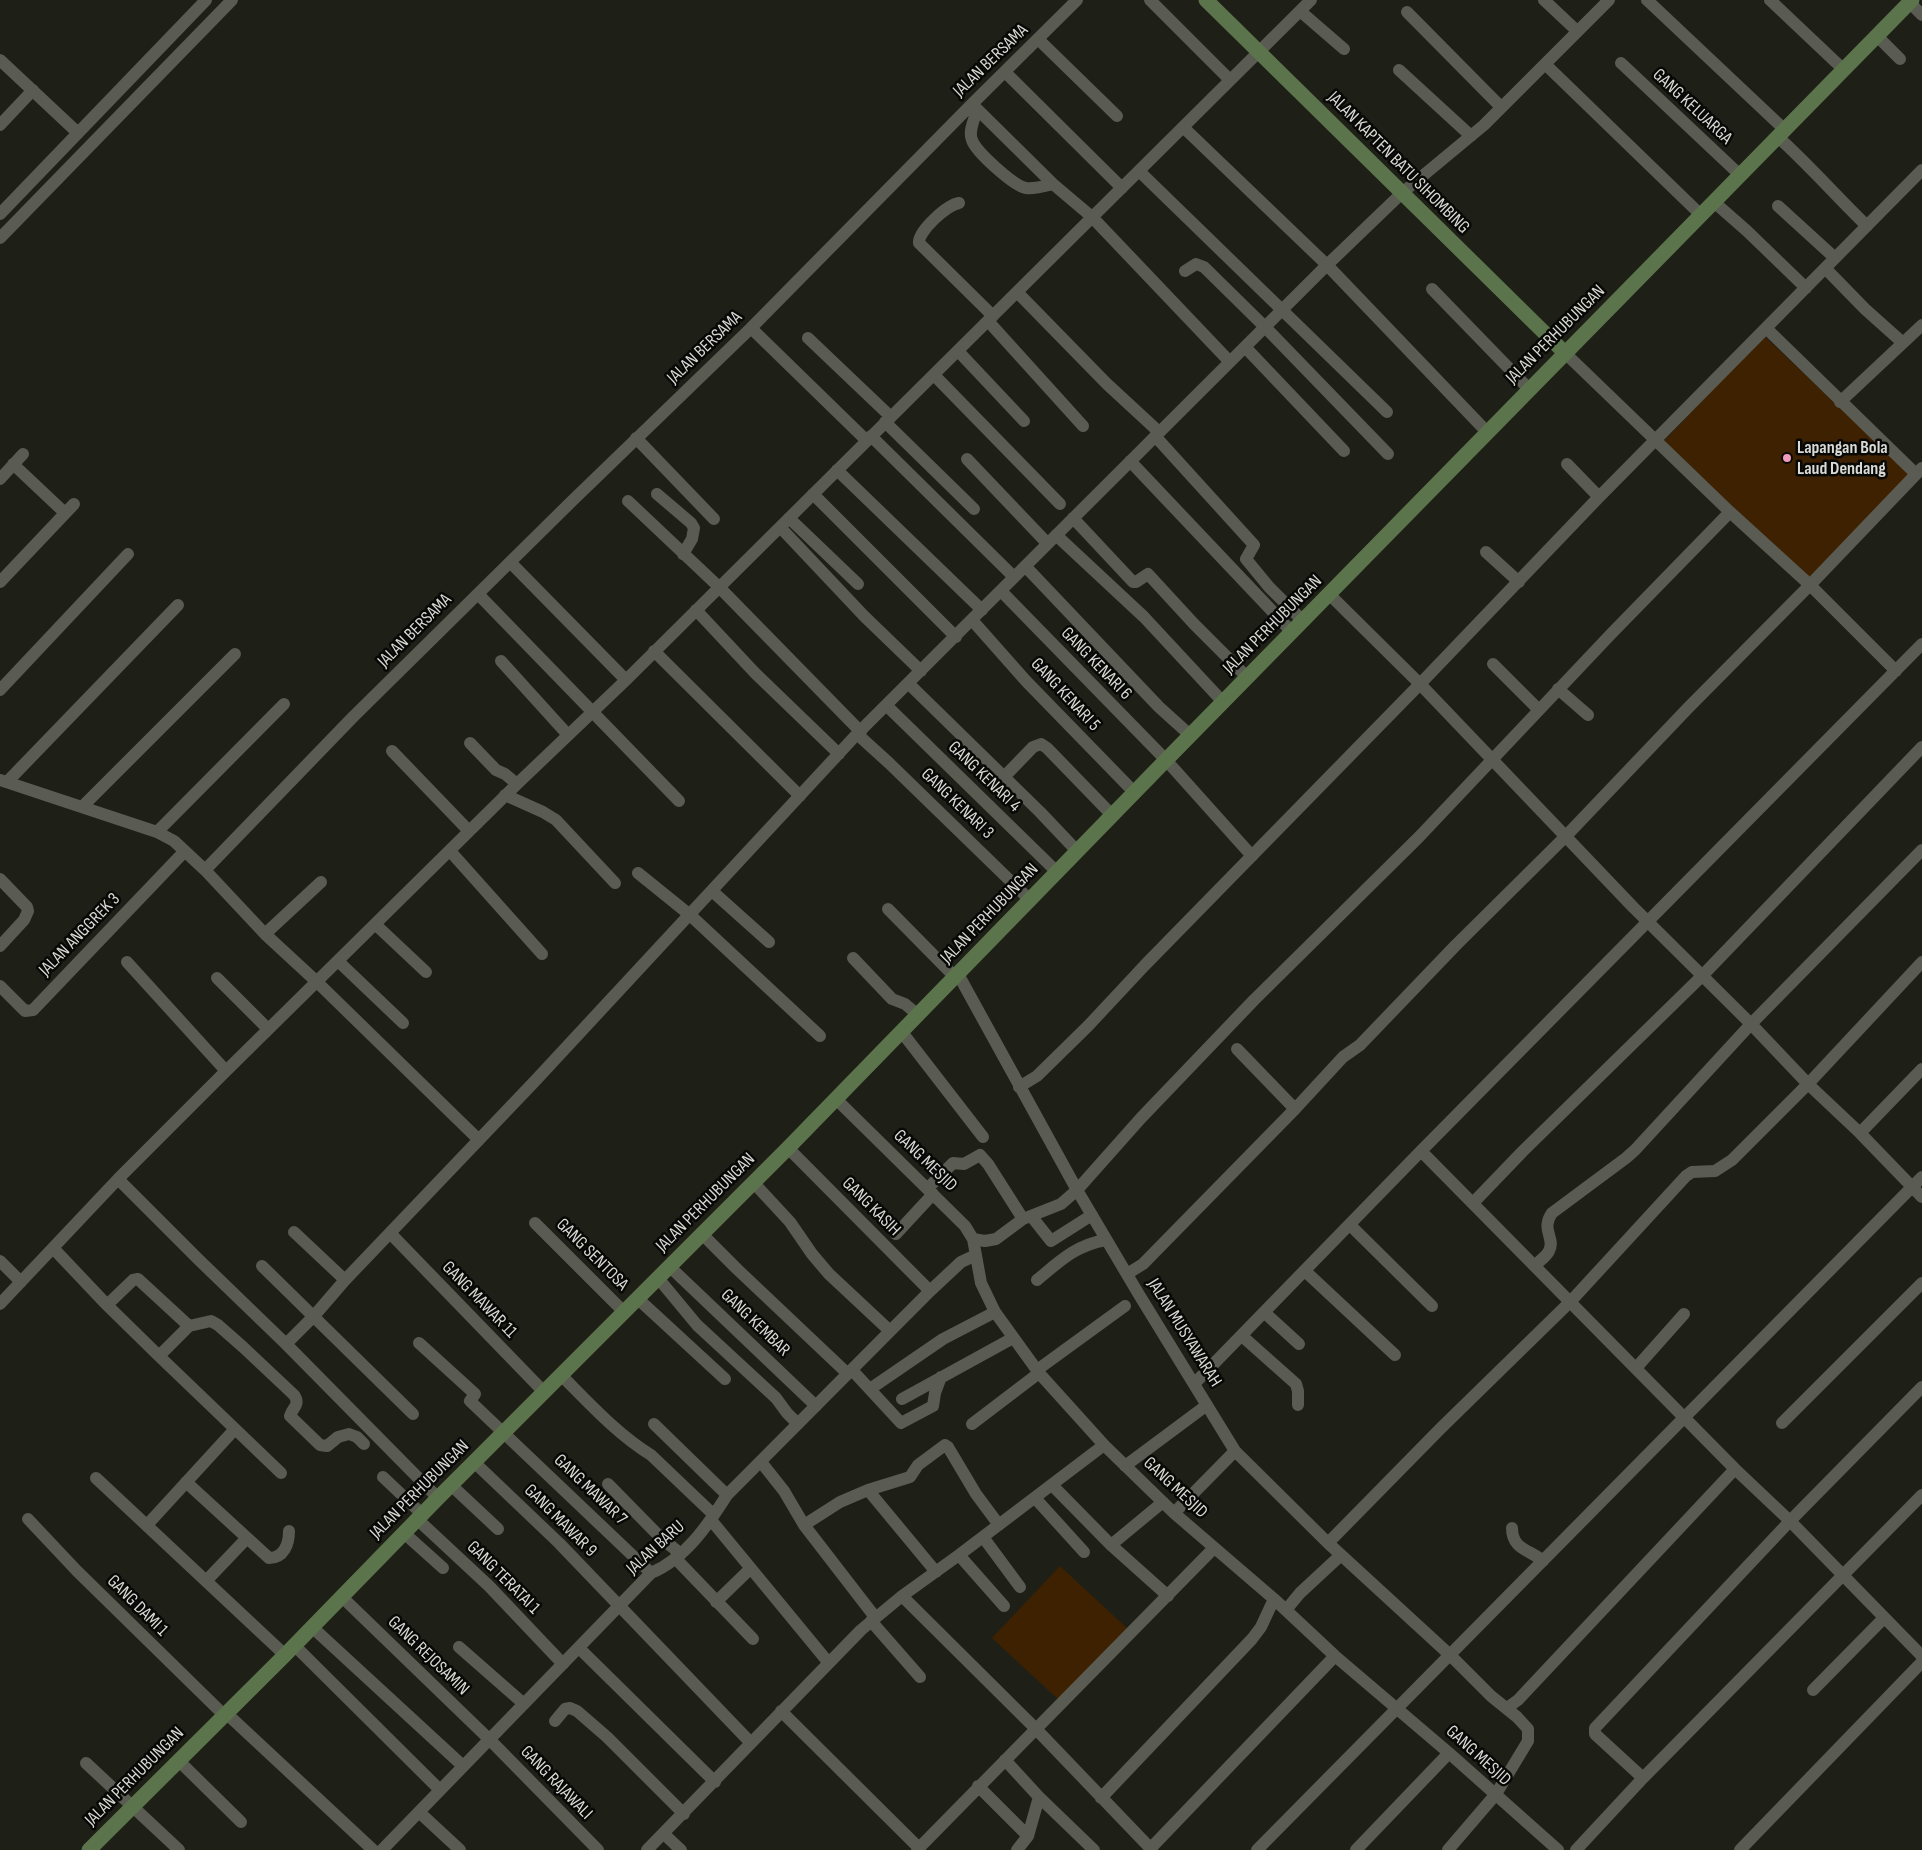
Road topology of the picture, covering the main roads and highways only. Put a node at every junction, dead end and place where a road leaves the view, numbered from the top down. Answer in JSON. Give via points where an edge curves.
{"nodes":[{"id":1,"x":1206,"y":0,"type":"edge"},
{"id":2,"x":1911,"y":1,"type":"edge"},
{"id":3,"x":1565,"y":354,"type":"junction"},
{"id":4,"x":89,"y":1850,"type":"edge"}],
"edges":[{"from":1,"to":3,"type":"main road","name":"JALAN KAPTEN BATU SIHOMBING"},
{"from":2,"to":3,"type":"main road","name":"JALAN PERHUBUNGAN"},
{"from":3,"to":4,"type":"main road","name":"JALAN PERHUBUNGAN","via":[[836,1100]]}]}
